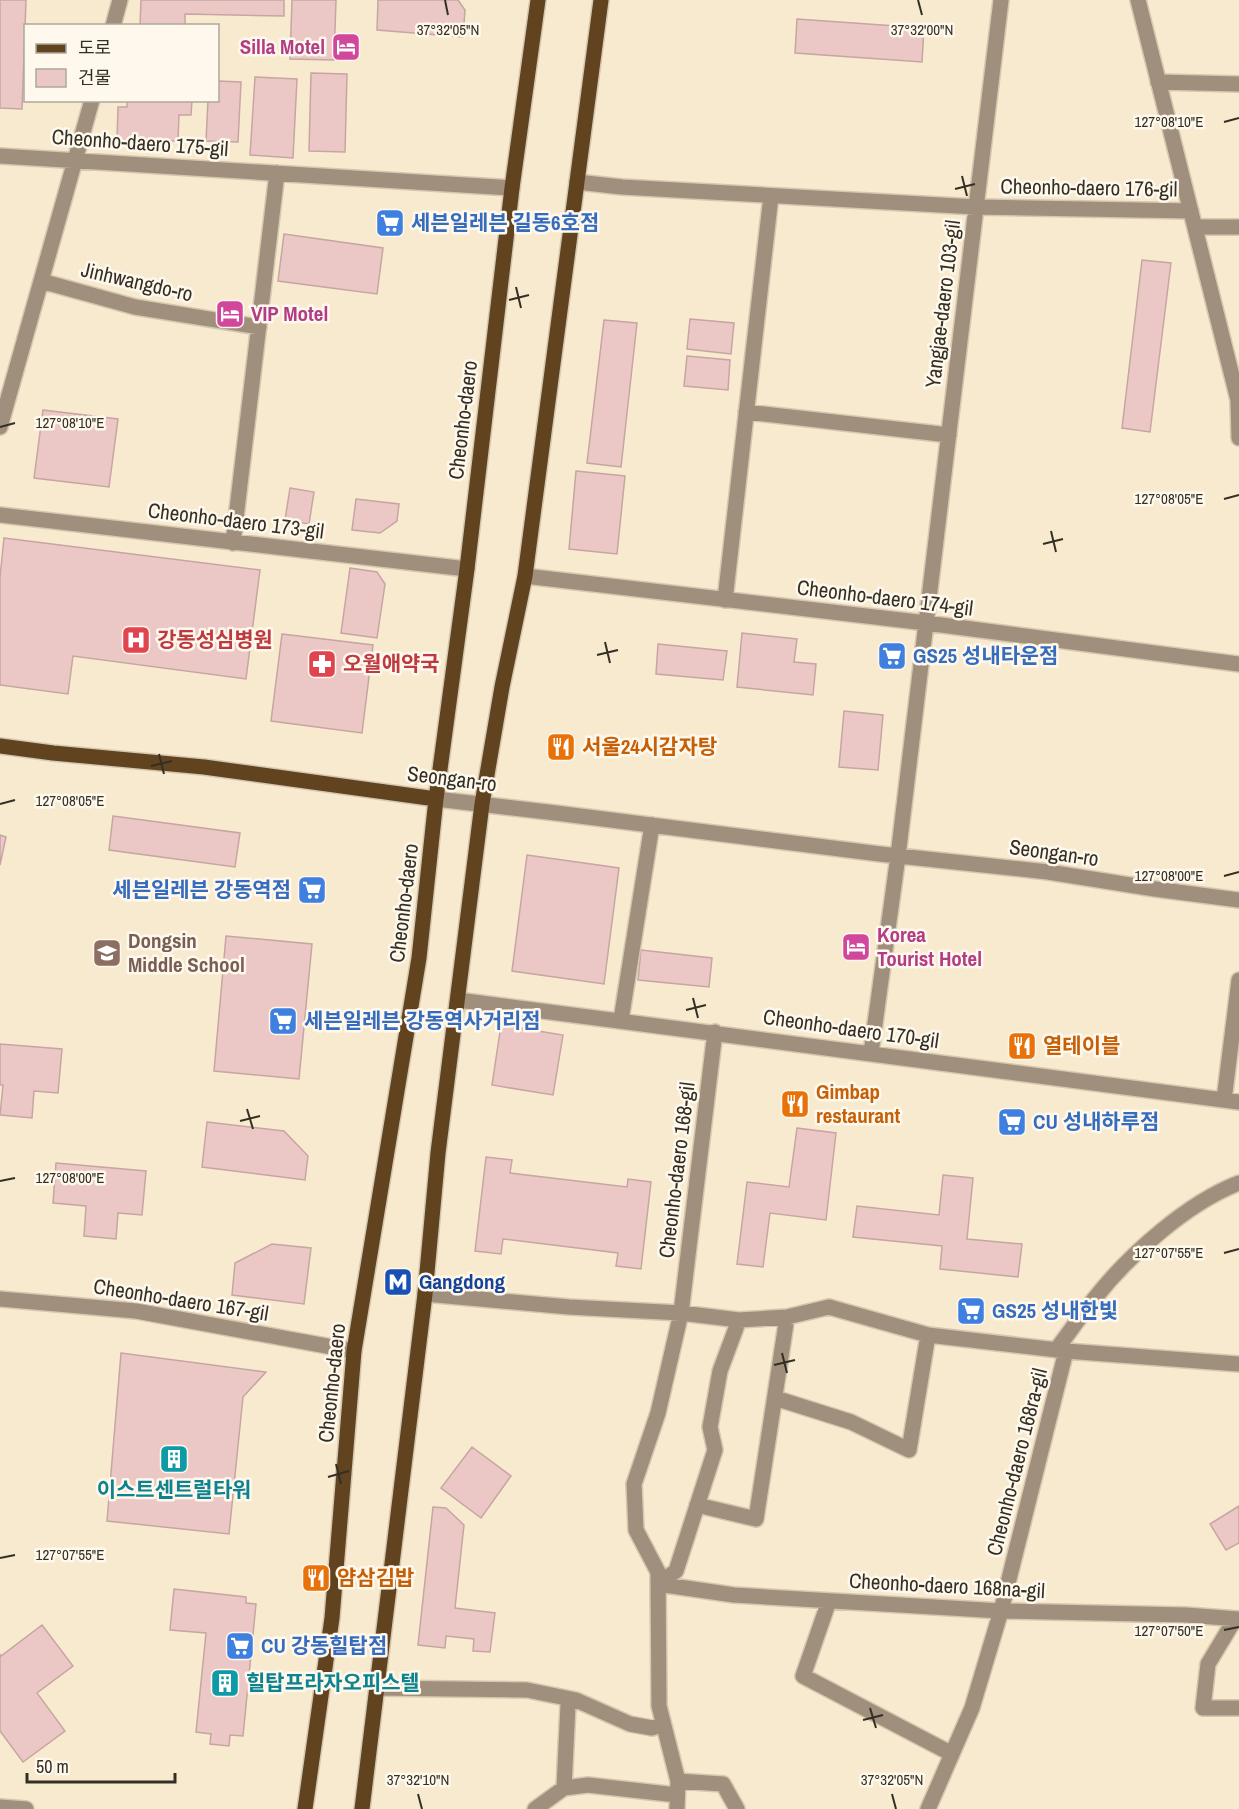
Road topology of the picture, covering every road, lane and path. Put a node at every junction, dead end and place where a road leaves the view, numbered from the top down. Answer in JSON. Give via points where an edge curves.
{"nodes":[{"id":1,"x":120,"y":0,"type":"edge"},
{"id":2,"x":538,"y":0,"type":"edge"},
{"id":3,"x":601,"y":0,"type":"edge"},
{"id":4,"x":1001,"y":0,"type":"edge"},
{"id":5,"x":1138,"y":0,"type":"edge"},
{"id":6,"x":114,"y":24,"type":"edge"},
{"id":7,"x":1158,"y":82,"type":"junction"},
{"id":8,"x":1239,"y":84,"type":"edge"},
{"id":9,"x":91,"y":102,"type":"edge"},
{"id":10,"x":0,"y":156,"type":"edge"},
{"id":11,"x":75,"y":160,"type":"junction"},
{"id":12,"x":277,"y":173,"type":"junction"},
{"id":13,"x":577,"y":182,"type":"junction"},
{"id":14,"x":512,"y":188,"type":"junction"},
{"id":15,"x":771,"y":196,"type":"junction"},
{"id":16,"x":976,"y":207,"type":"junction"},
{"id":17,"x":1191,"y":211,"type":"junction"},
{"id":18,"x":1195,"y":227,"type":"junction"},
{"id":19,"x":1239,"y":227,"type":"edge"},
{"id":20,"x":41,"y":280,"type":"junction"},
{"id":21,"x":259,"y":327,"type":"junction"},
{"id":22,"x":746,"y":412,"type":"junction"},
{"id":23,"x":0,"y":427,"type":"edge"},
{"id":24,"x":949,"y":435,"type":"junction"},
{"id":25,"x":1239,"y":438,"type":"edge"},
{"id":26,"x":0,"y":515,"type":"edge"},
{"id":27,"x":233,"y":543,"type":"junction"},
{"id":28,"x":468,"y":569,"type":"junction"},
{"id":29,"x":525,"y":576,"type":"junction"},
{"id":30,"x":725,"y":600,"type":"junction"},
{"id":31,"x":926,"y":623,"type":"junction"},
{"id":32,"x":1239,"y":664,"type":"edge"},
{"id":33,"x":0,"y":746,"type":"edge"},
{"id":34,"x":436,"y":799,"type":"junction"},
{"id":35,"x":482,"y":804,"type":"junction"},
{"id":36,"x":652,"y":825,"type":"junction"},
{"id":37,"x":898,"y":856,"type":"junction"},
{"id":38,"x":1239,"y":900,"type":"edge"},
{"id":39,"x":1239,"y":980,"type":"edge"},
{"id":40,"x":458,"y":1000,"type":"junction"},
{"id":41,"x":621,"y":1020,"type":"junction"},
{"id":42,"x":715,"y":1032,"type":"junction"},
{"id":43,"x":871,"y":1053,"type":"junction"},
{"id":44,"x":1232,"y":1101,"type":"edge"},
{"id":45,"x":1239,"y":1184,"type":"edge"},
{"id":46,"x":425,"y":1294,"type":"junction"},
{"id":47,"x":0,"y":1299,"type":"edge"},
{"id":48,"x":681,"y":1313,"type":"junction"},
{"id":49,"x":787,"y":1317,"type":"junction"},
{"id":50,"x":739,"y":1320,"type":"junction"},
{"id":51,"x":928,"y":1335,"type":"junction"},
{"id":52,"x":354,"y":1351,"type":"junction"},
{"id":53,"x":1061,"y":1351,"type":"junction"},
{"id":54,"x":1239,"y":1364,"type":"edge"},
{"id":55,"x":775,"y":1398,"type":"junction"},
{"id":56,"x":697,"y":1505,"type":"junction"},
{"id":57,"x":658,"y":1584,"type":"junction"},
{"id":58,"x":829,"y":1601,"type":"junction"},
{"id":59,"x":1001,"y":1611,"type":"junction"},
{"id":60,"x":1237,"y":1619,"type":"edge"},
{"id":61,"x":377,"y":1688,"type":"junction"},
{"id":62,"x":576,"y":1700,"type":"junction"},
{"id":63,"x":1239,"y":1708,"type":"edge"},
{"id":64,"x":663,"y":1724,"type":"junction"},
{"id":65,"x":952,"y":1754,"type":"junction"},
{"id":66,"x":564,"y":1788,"type":"junction"},
{"id":67,"x":677,"y":1795,"type":"edge"},
{"id":68,"x":0,"y":1807,"type":"edge"},
{"id":69,"x":26,"y":1809,"type":"edge"},
{"id":70,"x":304,"y":1809,"type":"edge"},
{"id":71,"x":363,"y":1809,"type":"edge"},
{"id":72,"x":535,"y":1809,"type":"edge"},
{"id":73,"x":737,"y":1809,"type":"edge"},
{"id":74,"x":928,"y":1809,"type":"edge"}],
"edges":[{"from":1,"to":6,"type":"street"},
{"from":2,"to":14,"type":"main road","name":"Cheonho-daero"},
{"from":3,"to":13,"type":"main road"},
{"from":4,"to":16,"type":"street","name":"Yangjae-daero 103-gil"},
{"from":5,"to":7,"type":"street"},
{"from":7,"to":8,"type":"street"},
{"from":7,"to":17,"type":"street"},
{"from":9,"to":11,"type":"street"},
{"from":10,"to":11,"type":"street","name":"Cheonho-daero 175-gil"},
{"from":11,"to":12,"type":"street","name":"Cheonho-daero 175-gil"},
{"from":11,"to":20,"type":"street"},
{"from":12,"to":14,"type":"street","name":"Cheonho-daero 175-gil"},
{"from":12,"to":21,"type":"street"},
{"from":13,"to":15,"type":"street","name":"Cheonho-daero 176-gil"},
{"from":13,"to":29,"type":"main road"},
{"from":14,"to":28,"type":"main road","name":"Cheonho-daero"},
{"from":15,"to":16,"type":"street","name":"Cheonho-daero 176-gil"},
{"from":15,"to":22,"type":"street"},
{"from":16,"to":17,"type":"street","name":"Cheonho-daero 176-gil"},
{"from":16,"to":24,"type":"street","name":"Yangjae-daero 103-gil"},
{"from":17,"to":18,"type":"street"},
{"from":18,"to":19,"type":"street","name":"Cheonho-daero 176-gil"},
{"from":18,"to":25,"type":"street","via":[[1238,400]]},
{"from":20,"to":21,"type":"street","name":"Jinhwangdo-ro","via":[[135,307]]},
{"from":20,"to":23,"type":"street"},
{"from":21,"to":27,"type":"street"},
{"from":22,"to":24,"type":"street"},
{"from":22,"to":30,"type":"street"},
{"from":24,"to":31,"type":"street","name":"Yangjae-daero 103-gil"},
{"from":26,"to":27,"type":"street","name":"Cheonho-daero 173-gil"},
{"from":27,"to":28,"type":"street","name":"Cheonho-daero 173-gil"},
{"from":28,"to":34,"type":"main road","name":"Cheonho-daero"},
{"from":29,"to":30,"type":"street","name":"Cheonho-daero 174-gil"},
{"from":29,"to":35,"type":"main road"},
{"from":30,"to":31,"type":"street","name":"Cheonho-daero 174-gil"},
{"from":31,"to":32,"type":"street","name":"Cheonho-daero 174-gil"},
{"from":31,"to":37,"type":"street","name":"Yangjae-daero 103-gil"},
{"from":33,"to":34,"type":"main road","name":"Seongan-ro","via":[[204,767]]},
{"from":34,"to":35,"type":"street","name":"Seongan-ro"},
{"from":34,"to":52,"type":"main road","name":"Cheonho-daero","via":[[419,958]]},
{"from":35,"to":36,"type":"street","name":"Seongan-ro"},
{"from":35,"to":40,"type":"main road"},
{"from":36,"to":37,"type":"street","name":"Seongan-ro"},
{"from":36,"to":41,"type":"street"},
{"from":37,"to":38,"type":"street","name":"Seongan-ro","via":[[1048,872]]},
{"from":37,"to":43,"type":"street"},
{"from":39,"to":44,"type":"street"},
{"from":40,"to":41,"type":"street","name":"Cheonho-daero 170-gil"},
{"from":40,"to":46,"type":"main road"},
{"from":41,"to":42,"type":"street","name":"Cheonho-daero 170-gil"},
{"from":42,"to":43,"type":"street","name":"Cheonho-daero 170-gil"},
{"from":42,"to":48,"type":"street","name":"Cheonho-daero 168-gil"},
{"from":43,"to":44,"type":"street","name":"Cheonho-daero 170-gil"},
{"from":45,"to":53,"type":"street","via":[[1189,1210],[1140,1250],[1095,1297]]},
{"from":46,"to":48,"type":"street"},
{"from":46,"to":61,"type":"main road"},
{"from":47,"to":52,"type":"street","name":"Cheonho-daero 167-gil","via":[[136,1311]]},
{"from":48,"to":50,"type":"street"},
{"from":48,"to":57,"type":"street","name":"Cheonho-daero 168-gil","via":[[658,1413],[634,1484],[636,1530],[658,1572]]},
{"from":49,"to":50,"type":"street"},
{"from":49,"to":51,"type":"street","via":[[829,1307]]},
{"from":49,"to":55,"type":"street"},
{"from":50,"to":56,"type":"street","via":[[720,1371],[710,1427],[715,1450]]},
{"from":51,"to":53,"type":"street"},
{"from":51,"to":55,"type":"street","via":[[909,1450],[851,1422]]},
{"from":52,"to":70,"type":"main road","name":"Cheonho-daero","via":[[332,1618]]},
{"from":53,"to":54,"type":"street"},
{"from":53,"to":59,"type":"street","name":"Cheonho-daero 168ra-gil"},
{"from":55,"to":56,"type":"street","via":[[756,1519]]},
{"from":56,"to":57,"type":"street","via":[[676,1570]]},
{"from":57,"to":58,"type":"street","name":"Cheonho-daero 168na-gil","via":[[734,1595]]},
{"from":57,"to":64,"type":"street","name":"Cheonho-daero 168-gil","via":[[659,1706]]},
{"from":58,"to":59,"type":"street","name":"Cheonho-daero 168na-gil"},
{"from":58,"to":65,"type":"street","via":[[802,1676]]},
{"from":59,"to":60,"type":"street","name":"Cheonho-daero 168na-gil"},
{"from":59,"to":65,"type":"street","name":"Cheonho-daero 168ra-gil","via":[[972,1708]]},
{"from":60,"to":63,"type":"street","name":"Cheonho-daero 168na-gil","via":[[1208,1664],[1203,1708]]},
{"from":61,"to":62,"type":"street","via":[[527,1690]]},
{"from":61,"to":71,"type":"main road"},
{"from":62,"to":64,"type":"street","via":[[630,1724],[652,1728]]},
{"from":62,"to":66,"type":"street","via":[[568,1705]]},
{"from":64,"to":67,"type":"street","name":"Cheonho-daero 168-gil"},
{"from":65,"to":74,"type":"street","name":"Cheonho-daero 168ra-gil"},
{"from":66,"to":67,"type":"street","via":[[588,1785]]},
{"from":66,"to":72,"type":"street"},
{"from":67,"to":73,"type":"street","via":[[723,1784]]},
{"from":68,"to":69,"type":"street"}]}
